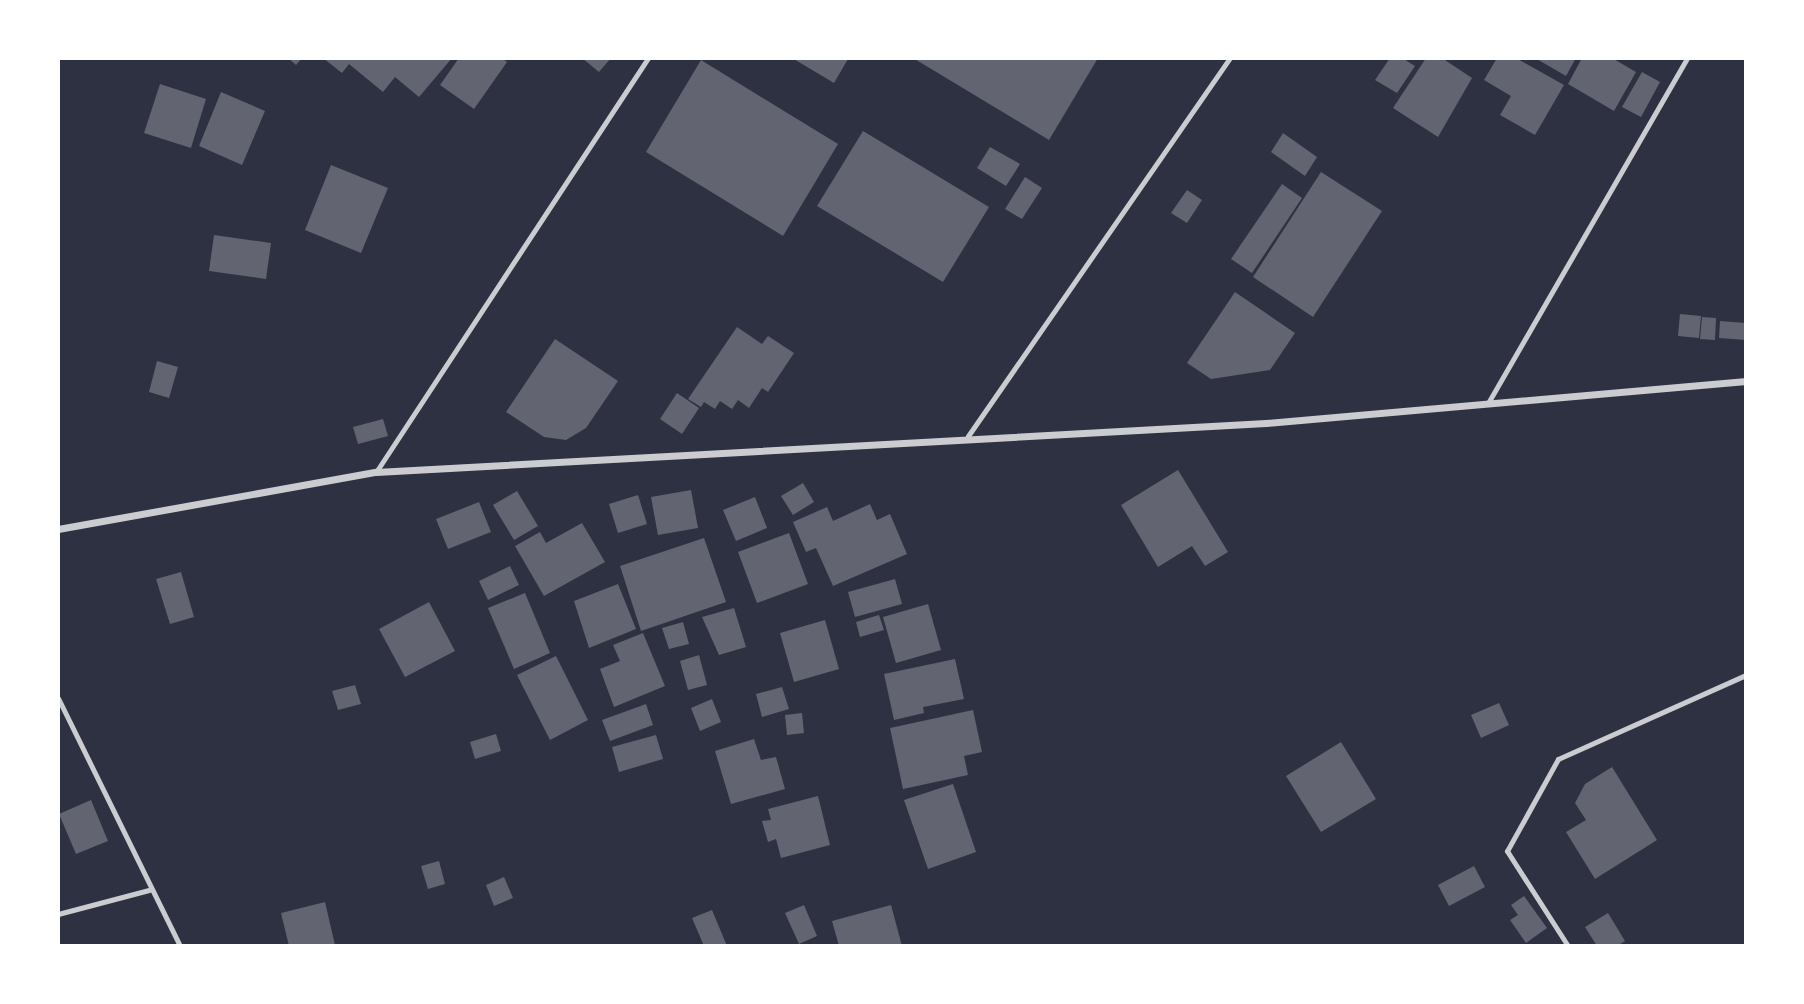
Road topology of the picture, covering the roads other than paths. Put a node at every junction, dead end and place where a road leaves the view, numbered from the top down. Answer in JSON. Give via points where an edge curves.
{"nodes":[{"id":1,"x":648,"y":58,"type":"edge"},
{"id":2,"x":1230,"y":58,"type":"edge"},
{"id":3,"x":1687,"y":58,"type":"edge"},
{"id":4,"x":1746,"y":381,"type":"edge"},
{"id":5,"x":1488,"y":403,"type":"junction"},
{"id":6,"x":968,"y":436,"type":"junction"},
{"id":7,"x":376,"y":472,"type":"junction"},
{"id":8,"x":58,"y":529,"type":"edge"},
{"id":9,"x":1746,"y":675,"type":"edge"},
{"id":10,"x":58,"y":698,"type":"edge"},
{"id":11,"x":149,"y":890,"type":"junction"},
{"id":12,"x":58,"y":914,"type":"edge"},
{"id":13,"x":180,"y":946,"type":"edge"},
{"id":14,"x":1568,"y":946,"type":"edge"}],
"edges":[{"from":1,"to":7,"type":"lane"},
{"from":2,"to":6,"type":"lane"},
{"from":3,"to":5,"type":"lane"},
{"from":4,"to":5,"type":"street"},
{"from":5,"to":6,"type":"street","via":[[1266,423]]},
{"from":6,"to":7,"type":"street"},
{"from":7,"to":8,"type":"street"},
{"from":9,"to":14,"type":"lane","via":[[1558,758],[1507,851]]},
{"from":10,"to":11,"type":"lane"},
{"from":11,"to":12,"type":"lane"},
{"from":11,"to":13,"type":"lane"}]}
